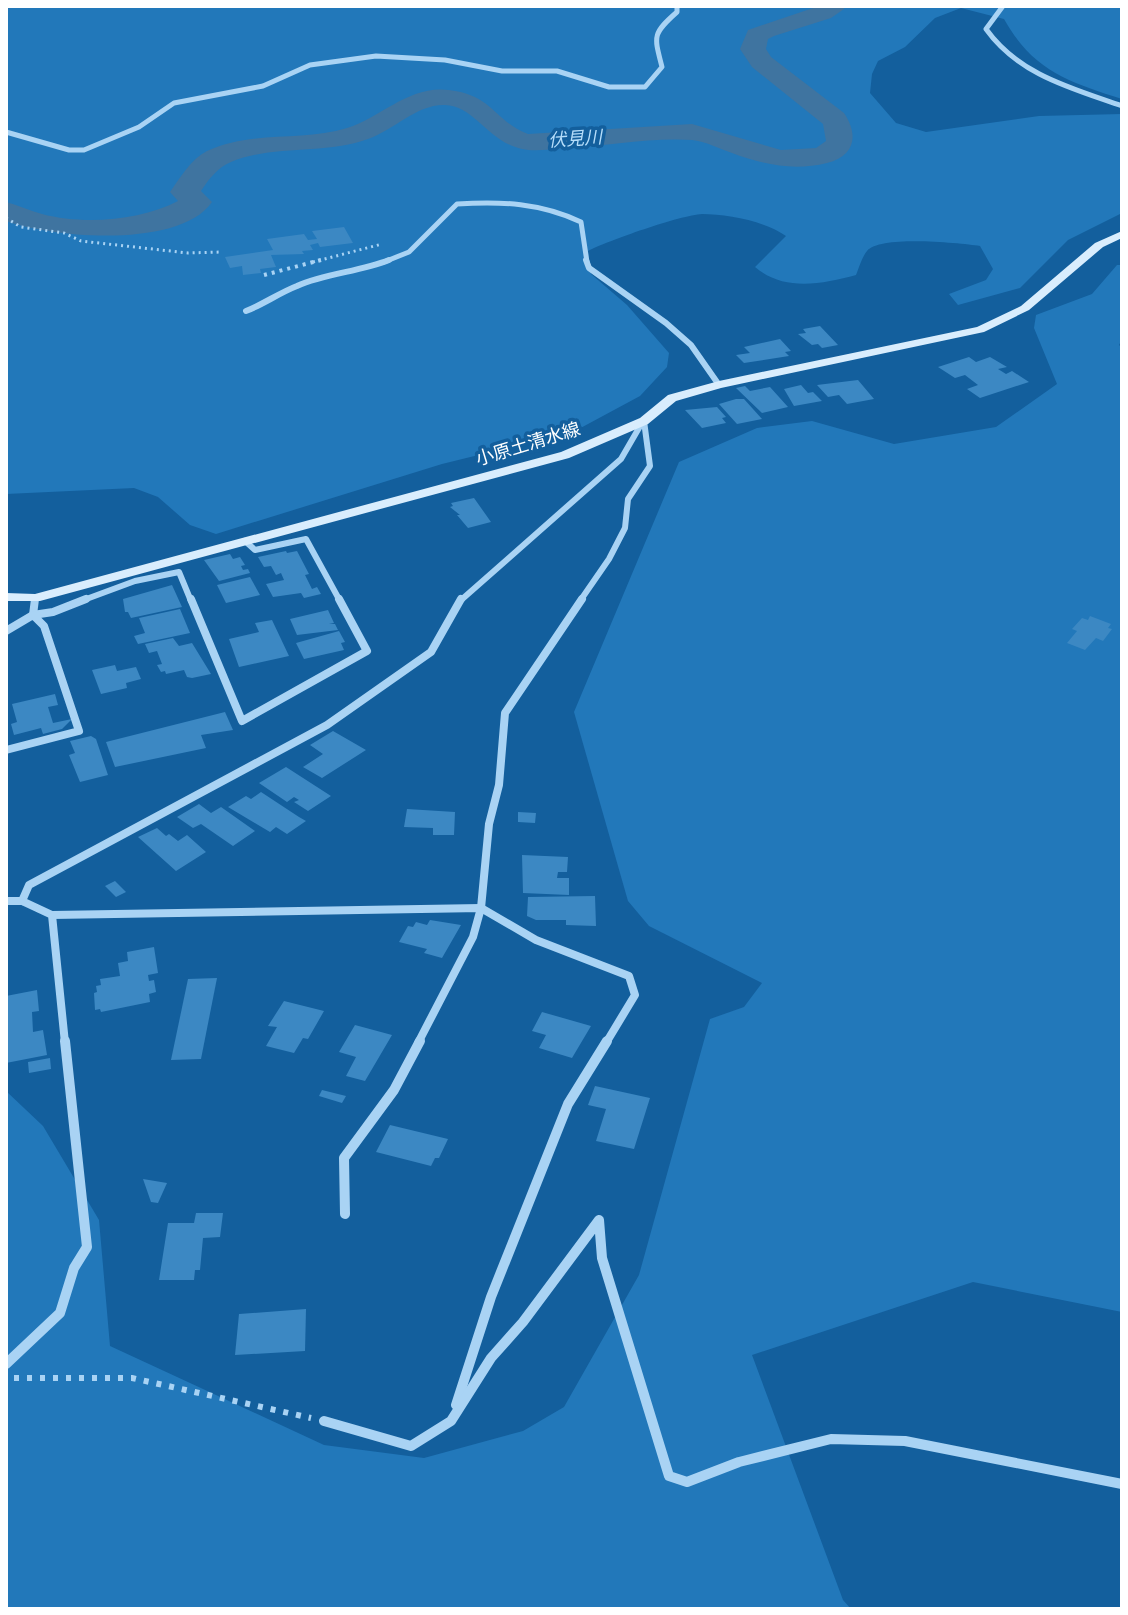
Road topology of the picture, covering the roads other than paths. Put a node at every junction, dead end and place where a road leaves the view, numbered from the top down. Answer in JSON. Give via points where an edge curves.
{"nodes":[{"id":1,"x":677,"y":6,"type":"edge"},
{"id":2,"x":1003,"y":6,"type":"edge"},
{"id":3,"x":1122,"y":106,"type":"edge"},
{"id":4,"x":6,"y":132,"type":"edge"},
{"id":5,"x":1122,"y":234,"type":"edge"},
{"id":6,"x":246,"y":311,"type":"dead end"},
{"id":7,"x":719,"y":385,"type":"junction"},
{"id":8,"x":644,"y":421,"type":"junction"},
{"id":9,"x":245,"y":541,"type":"junction"},
{"id":10,"x":6,"y":597,"type":"edge"},
{"id":11,"x":35,"y":598,"type":"junction"},
{"id":12,"x":33,"y":615,"type":"junction"},
{"id":13,"x":6,"y":631,"type":"edge"},
{"id":14,"x":6,"y":750,"type":"edge"},
{"id":15,"x":6,"y":901,"type":"edge"},
{"id":16,"x":22,"y":901,"type":"junction"},
{"id":17,"x":481,"y":908,"type":"junction"},
{"id":18,"x":52,"y":915,"type":"junction"},
{"id":19,"x":345,"y":1214,"type":"dead end"},
{"id":20,"x":6,"y":1364,"type":"edge"},
{"id":21,"x":324,"y":1421,"type":"road end"},
{"id":22,"x":451,"y":1421,"type":"junction"},
{"id":23,"x":1122,"y":1484,"type":"edge"}],
"edges":[{"from":1,"to":4,"type":"street","via":[[658,29],[655,39],[662,67],[645,87],[609,87],[557,71],[502,71],[445,60],[376,56],[310,65],[263,86],[174,103],[139,127],[84,150]]},
{"from":2,"to":3,"type":"street","via":[[986,29],[1011,59]]},
{"from":5,"to":7,"type":"main road","name":"小原土清水線","via":[[1099,245],[1025,308],[980,330]]},
{"from":6,"to":7,"type":"street","via":[[298,285],[409,252],[457,204],[514,203],[581,222],[589,268],[691,345]]},
{"from":7,"to":8,"type":"main road","name":"小原土清水線","via":[[672,398]]},
{"from":8,"to":9,"type":"main road","name":"小原土清水線","via":[[565,455]]},
{"from":8,"to":16,"type":"street","via":[[621,459],[461,599],[431,652],[327,725],[29,885]]},
{"from":8,"to":17,"type":"street","via":[[650,466],[628,499],[625,528],[505,713]]},
{"from":9,"to":11,"type":"main road","name":"小原土清水線"},
{"from":9,"to":12,"type":"street","via":[[255,550],[306,539],[367,651],[242,721],[179,572]]},
{"from":10,"to":11,"type":"main road","name":"小原土清水線"},
{"from":11,"to":12,"type":"street"},
{"from":12,"to":13,"type":"street"},
{"from":12,"to":14,"type":"street","via":[[44,626],[79,731]]},
{"from":15,"to":16,"type":"street"},
{"from":16,"to":18,"type":"street"},
{"from":17,"to":18,"type":"street"},
{"from":17,"to":19,"type":"street","via":[[469,948],[394,1090],[344,1158]]},
{"from":17,"to":22,"type":"street","via":[[536,940],[629,976],[635,995],[568,1104],[491,1297]]},
{"from":18,"to":20,"type":"street","via":[[87,1247],[74,1268],[60,1313]]},
{"from":21,"to":22,"type":"street","via":[[411,1446]]},
{"from":22,"to":23,"type":"street","via":[[491,1358],[599,1220],[602,1258],[669,1476],[687,1482],[739,1462],[831,1439],[905,1441]]}]}
